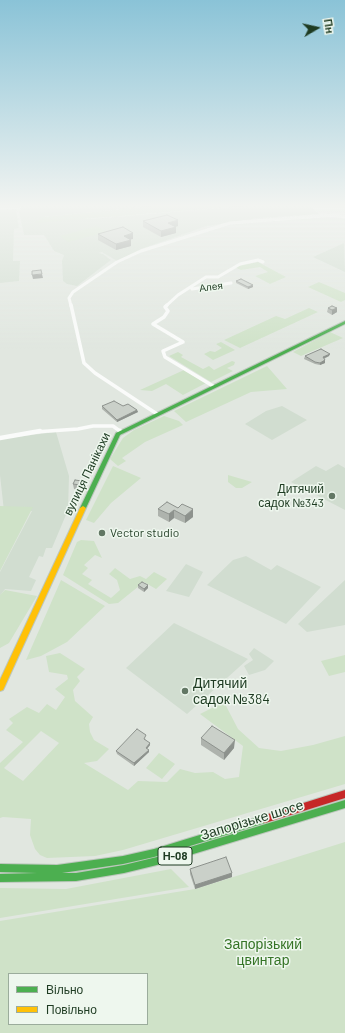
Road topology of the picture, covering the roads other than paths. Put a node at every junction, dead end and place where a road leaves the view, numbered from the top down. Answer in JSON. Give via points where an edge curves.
{"nodes":[{"id":1,"x":135,"y":253,"type":"edge"},
{"id":2,"x":263,"y":262,"type":"dead end"},
{"id":3,"x":231,"y":283,"type":"dead end"},
{"id":4,"x":213,"y":287,"type":"junction"},
{"id":5,"x":192,"y":289,"type":"dead end"},
{"id":6,"x":215,"y":291,"type":"dead end"},
{"id":7,"x":345,"y":322,"type":"edge"},
{"id":8,"x":213,"y":386,"type":"junction"},
{"id":9,"x":157,"y":414,"type":"junction"},
{"id":10,"x":122,"y":432,"type":"junction"},
{"id":11,"x":0,"y":438,"type":"edge"},
{"id":12,"x":0,"y":688,"type":"edge"},
{"id":13,"x":345,"y":794,"type":"edge"},
{"id":14,"x":345,"y":804,"type":"edge"},
{"id":15,"x":292,"y":811,"type":"junction"},
{"id":16,"x":296,"y":819,"type":"junction"},
{"id":17,"x":241,"y":826,"type":"junction"},
{"id":18,"x":245,"y":835,"type":"junction"},
{"id":19,"x":154,"y":852,"type":"junction"},
{"id":20,"x":157,"y":861,"type":"junction"},
{"id":21,"x":0,"y":868,"type":"edge"},
{"id":22,"x":0,"y":878,"type":"edge"}],
"edges":[{"from":1,"to":9,"type":"street","via":[[117,262],[73,292],[69,298],[84,363]]},
{"from":2,"to":8,"type":"street","via":[[258,260],[240,264],[218,277],[206,277],[178,295],[165,307],[168,311],[164,318],[154,324],[184,342],[163,351],[165,357]]},
{"from":3,"to":4,"type":"street","name":"Алея"},
{"from":4,"to":5,"type":"street","name":"Алея"},
{"from":4,"to":6,"type":"street"},
{"from":7,"to":8,"type":"street","name":"вулиця Панікахи"},
{"from":8,"to":9,"type":"street","name":"вулиця Панікахи"},
{"from":9,"to":10,"type":"street","name":"вулиця Панікахи"},
{"from":10,"to":11,"type":"street","via":[[113,426],[93,426],[45,430]]},
{"from":10,"to":12,"type":"street","name":"вулиця Панікахи","via":[[115,437]]},
{"from":13,"to":15,"type":"street","name":"Запорізьке шосе","number":"Н-08"},
{"from":14,"to":16,"type":"street","name":"Запорізьке шосе","number":"Н-08"},
{"from":15,"to":16,"type":"street"},
{"from":15,"to":17,"type":"street","name":"Запорізьке шосе","number":"Н-08"},
{"from":16,"to":18,"type":"street","name":"Запорізьке шосе","number":"Н-08"},
{"from":17,"to":18,"type":"street"},
{"from":17,"to":19,"type":"street","name":"Запорізьке шосе","number":"Н-08"},
{"from":18,"to":20,"type":"street","name":"Запорізьке шосе","number":"Н-08"},
{"from":19,"to":20,"type":"street"},
{"from":19,"to":21,"type":"street","name":"Запорізьке шосе","number":"Н-08","via":[[76,868]]},
{"from":20,"to":22,"type":"street","name":"Запорізьке шосе","number":"Н-08","via":[[102,874],[76,877]]}]}
